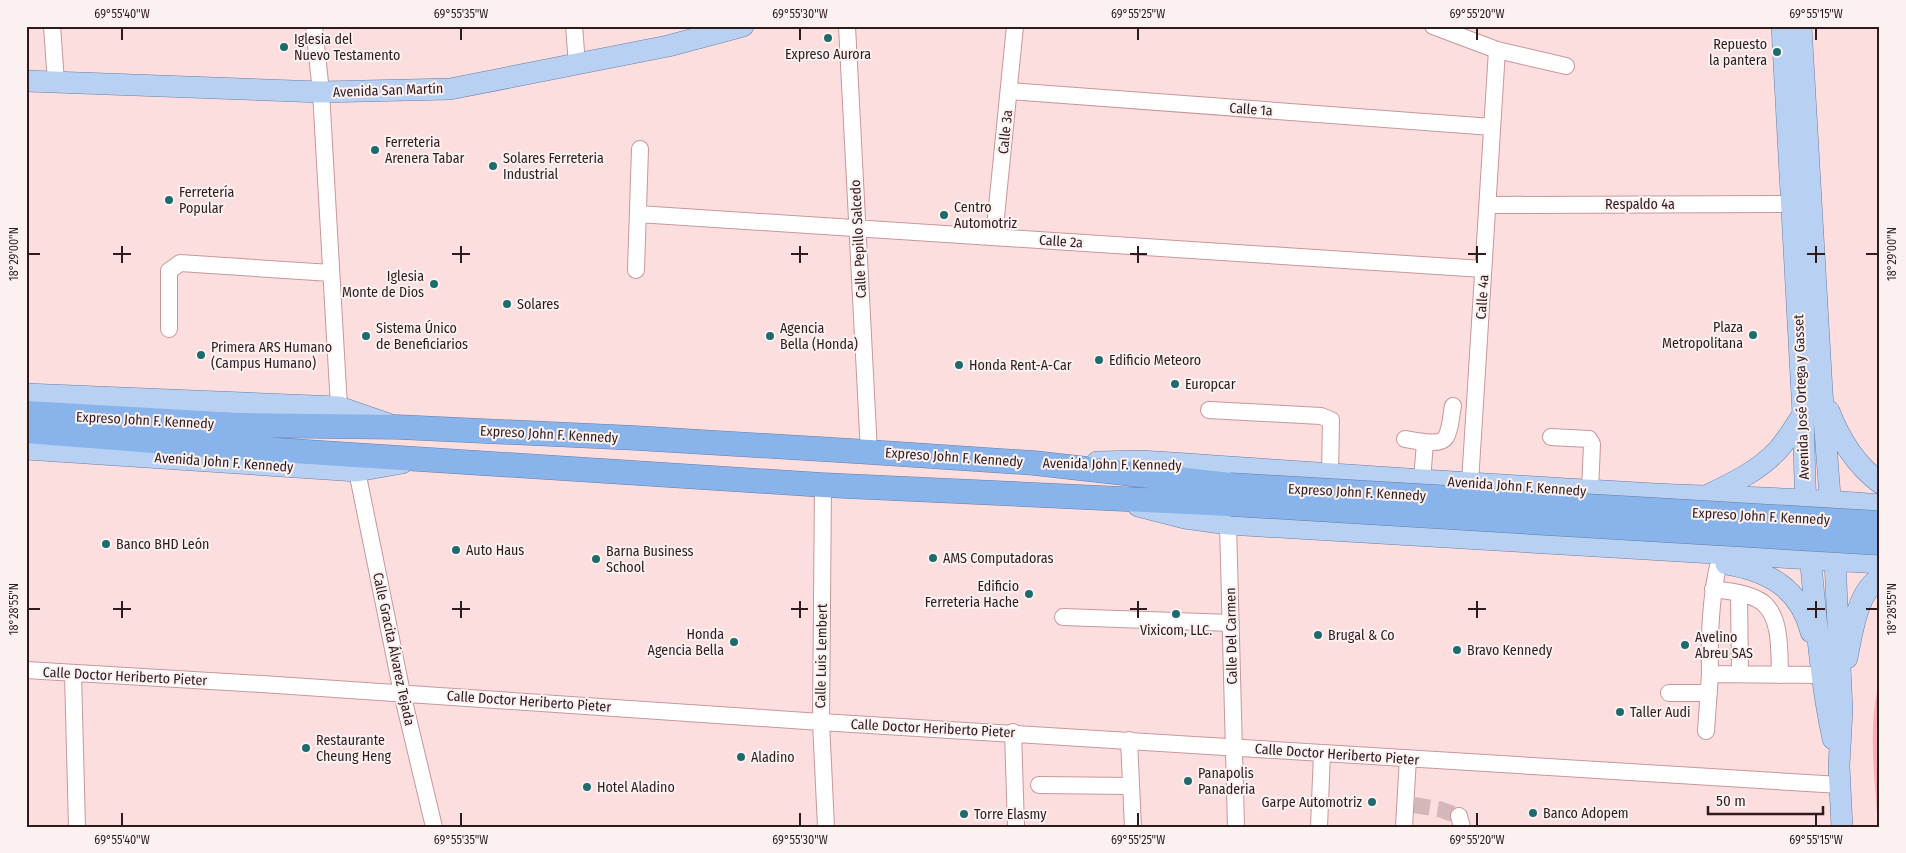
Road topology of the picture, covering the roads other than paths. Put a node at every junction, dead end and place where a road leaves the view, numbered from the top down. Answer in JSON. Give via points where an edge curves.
{"nodes":[{"id":1,"x":52,"y":26,"type":"edge"},
{"id":2,"x":314,"y":26,"type":"edge"},
{"id":3,"x":574,"y":26,"type":"edge"},
{"id":4,"x":743,"y":26,"type":"edge"},
{"id":5,"x":847,"y":26,"type":"edge"},
{"id":6,"x":1015,"y":26,"type":"edge"},
{"id":7,"x":1433,"y":26,"type":"edge"},
{"id":8,"x":1782,"y":26,"type":"edge"},
{"id":9,"x":1801,"y":26,"type":"edge"},
{"id":10,"x":705,"y":31,"type":"edge"},
{"id":11,"x":1497,"y":50,"type":"junction"},
{"id":12,"x":577,"y":64,"type":"junction"},
{"id":13,"x":1566,"y":66,"type":"dead end"},
{"id":14,"x":26,"y":81,"type":"edge"},
{"id":15,"x":56,"y":82,"type":"junction"},
{"id":16,"x":1009,"y":91,"type":"junction"},
{"id":17,"x":321,"y":92,"type":"junction"},
{"id":18,"x":1492,"y":127,"type":"junction"},
{"id":19,"x":640,"y":149,"type":"dead end"},
{"id":20,"x":1792,"y":204,"type":"junction"},
{"id":21,"x":1488,"y":205,"type":"junction"},
{"id":22,"x":638,"y":214,"type":"junction"},
{"id":23,"x":857,"y":228,"type":"junction"},
{"id":24,"x":994,"y":237,"type":"junction"},
{"id":25,"x":1483,"y":269,"type":"junction"},
{"id":26,"x":636,"y":270,"type":"dead end"},
{"id":27,"x":330,"y":273,"type":"junction"},
{"id":28,"x":169,"y":329,"type":"dead end"},
{"id":29,"x":1822,"y":392,"type":"junction"},
{"id":30,"x":26,"y":394,"type":"edge"},
{"id":31,"x":1453,"y":406,"type":"dead end"},
{"id":32,"x":339,"y":407,"type":"junction"},
{"id":33,"x":1209,"y":410,"type":"dead end"},
{"id":34,"x":26,"y":413,"type":"edge"},
{"id":35,"x":1803,"y":414,"type":"junction"},
{"id":36,"x":398,"y":427,"type":"junction"},
{"id":37,"x":26,"y":431,"type":"edge"},
{"id":38,"x":234,"y":436,"type":"junction"},
{"id":39,"x":1551,"y":437,"type":"dead end"},
{"id":40,"x":1405,"y":438,"type":"dead end"},
{"id":41,"x":1425,"y":443,"type":"junction"},
{"id":42,"x":26,"y":449,"type":"edge"},
{"id":43,"x":869,"y":452,"type":"junction"},
{"id":44,"x":422,"y":460,"type":"junction"},
{"id":45,"x":1034,"y":463,"type":"junction"},
{"id":46,"x":357,"y":471,"type":"junction"},
{"id":47,"x":1330,"y":474,"type":"junction"},
{"id":48,"x":1422,"y":480,"type":"junction"},
{"id":49,"x":1470,"y":483,"type":"junction"},
{"id":50,"x":1880,"y":483,"type":"edge"},
{"id":51,"x":823,"y":484,"type":"junction"},
{"id":52,"x":1590,"y":491,"type":"junction"},
{"id":53,"x":1640,"y":494,"type":"junction"},
{"id":54,"x":1704,"y":497,"type":"junction"},
{"id":55,"x":1804,"y":499,"type":"junction"},
{"id":56,"x":1830,"y":500,"type":"junction"},
{"id":57,"x":1230,"y":504,"type":"junction"},
{"id":58,"x":1880,"y":504,"type":"edge"},
{"id":59,"x":1880,"y":524,"type":"edge"},
{"id":60,"x":1880,"y":543,"type":"edge"},
{"id":61,"x":1638,"y":550,"type":"junction"},
{"id":62,"x":1880,"y":551,"type":"edge"},
{"id":63,"x":1670,"y":552,"type":"junction"},
{"id":64,"x":1811,"y":559,"type":"junction"},
{"id":65,"x":1835,"y":561,"type":"junction"},
{"id":66,"x":1719,"y":562,"type":"junction"},
{"id":67,"x":1880,"y":563,"type":"edge"},
{"id":68,"x":1880,"y":578,"type":"edge"},
{"id":69,"x":1713,"y":588,"type":"junction"},
{"id":70,"x":1738,"y":593,"type":"junction"},
{"id":71,"x":1063,"y":617,"type":"dead end"},
{"id":72,"x":1231,"y":623,"type":"junction"},
{"id":73,"x":1821,"y":669,"type":"junction"},
{"id":74,"x":26,"y":670,"type":"edge"},
{"id":75,"x":73,"y":674,"type":"junction"},
{"id":76,"x":1710,"y":674,"type":"junction"},
{"id":77,"x":1740,"y":674,"type":"junction"},
{"id":78,"x":1780,"y":676,"type":"junction"},
{"id":79,"x":402,"y":693,"type":"junction"},
{"id":80,"x":1668,"y":693,"type":"dead end"},
{"id":81,"x":1709,"y":693,"type":"junction"},
{"id":82,"x":1842,"y":710,"type":"junction"},
{"id":83,"x":821,"y":722,"type":"junction"},
{"id":84,"x":1706,"y":731,"type":"dead end"},
{"id":85,"x":1013,"y":732,"type":"junction"},
{"id":86,"x":1129,"y":740,"type":"junction"},
{"id":87,"x":1234,"y":747,"type":"junction"},
{"id":88,"x":1322,"y":753,"type":"junction"},
{"id":89,"x":1408,"y":758,"type":"junction"},
{"id":90,"x":1840,"y":775,"type":"junction"},
{"id":91,"x":1038,"y":785,"type":"dead end"},
{"id":92,"x":1131,"y":786,"type":"junction"},
{"id":93,"x":77,"y":827,"type":"edge"},
{"id":94,"x":434,"y":827,"type":"edge"},
{"id":95,"x":826,"y":827,"type":"edge"},
{"id":96,"x":1016,"y":827,"type":"edge"},
{"id":97,"x":1133,"y":827,"type":"edge"},
{"id":98,"x":1236,"y":827,"type":"edge"},
{"id":99,"x":1319,"y":827,"type":"edge"},
{"id":100,"x":1404,"y":827,"type":"edge"},
{"id":101,"x":1842,"y":827,"type":"edge"}],
"edges":[{"from":1,"to":15,"type":"street"},
{"from":2,"to":17,"type":"street"},
{"from":3,"to":12,"type":"street"},
{"from":4,"to":10,"type":"main road","name":"Avenida San Martín"},
{"from":5,"to":23,"type":"street","name":"Calle Pepillo Salcedo"},
{"from":6,"to":16,"type":"street","name":"Calle 3a"},
{"from":7,"to":11,"type":"street"},
{"from":8,"to":20,"type":"main road","name":"Avenida José Ortega y Gasset"},
{"from":9,"to":29,"type":"main road","name":"Avenida José Ortega y Gasset"},
{"from":10,"to":12,"type":"main road","name":"Avenida San Martín","via":[[668,46]]},
{"from":11,"to":13,"type":"street"},
{"from":11,"to":18,"type":"street","name":"Calle 4a"},
{"from":12,"to":17,"type":"main road","name":"Avenida San Martín","via":[[450,89]]},
{"from":14,"to":15,"type":"main road","name":"Avenida San Martín"},
{"from":15,"to":17,"type":"main road","name":"Avenida San Martín"},
{"from":16,"to":18,"type":"street","name":"Calle 1a"},
{"from":16,"to":24,"type":"street","name":"Calle 3a"},
{"from":17,"to":27,"type":"street"},
{"from":18,"to":21,"type":"street","name":"Calle 4a"},
{"from":19,"to":22,"type":"street"},
{"from":20,"to":21,"type":"street","name":"Respaldo 4a"},
{"from":20,"to":35,"type":"main road","name":"Avenida José Ortega y Gasset"},
{"from":21,"to":25,"type":"street","name":"Calle 4a"},
{"from":22,"to":23,"type":"street","name":"Calle 2a"},
{"from":22,"to":26,"type":"street"},
{"from":23,"to":24,"type":"street","name":"Calle 2a"},
{"from":23,"to":43,"type":"street","name":"Calle Pepillo Salcedo"},
{"from":24,"to":25,"type":"street","name":"Calle 2a"},
{"from":25,"to":49,"type":"street","name":"Calle 4a"},
{"from":27,"to":28,"type":"street","via":[[180,263],[169,271]]},
{"from":27,"to":32,"type":"street"},
{"from":29,"to":50,"type":"main road","via":[[1850,454]]},
{"from":29,"to":56,"type":"main road","name":"Avenida José Ortega y Gasset"},
{"from":30,"to":32,"type":"main road"},
{"from":31,"to":41,"type":"street","via":[[1447,436],[1442,441]]},
{"from":32,"to":36,"type":"main road"},
{"from":33,"to":47,"type":"street","via":[[1321,416],[1331,420]]},
{"from":34,"to":38,"type":"highway","name":"Expreso John F. Kennedy"},
{"from":35,"to":54,"type":"main road","via":[[1766,462]]},
{"from":35,"to":55,"type":"main road","name":"Avenida José Ortega y Gasset"},
{"from":36,"to":38,"type":"highway","name":"Expreso John F. Kennedy"},
{"from":36,"to":43,"type":"highway","name":"Expreso John F. Kennedy"},
{"from":37,"to":38,"type":"highway","name":"Expreso John F. Kennedy"},
{"from":38,"to":44,"type":"highway","name":"Expreso John F. Kennedy","via":[[342,453]]},
{"from":39,"to":52,"type":"street","via":[[1588,439],[1592,444]]},
{"from":40,"to":41,"type":"street"},
{"from":41,"to":48,"type":"street"},
{"from":42,"to":46,"type":"main road","name":"Avenida John F. Kennedy"},
{"from":43,"to":45,"type":"highway","name":"Expreso John F. Kennedy"},
{"from":44,"to":46,"type":"main road","name":"Avenida John F. Kennedy"},
{"from":44,"to":51,"type":"highway","name":"Expreso John F. Kennedy"},
{"from":45,"to":47,"type":"main road","name":"Avenida John F. Kennedy","via":[[1141,461]]},
{"from":45,"to":57,"type":"highway","name":"Expreso John F. Kennedy"},
{"from":46,"to":79,"type":"street","name":"Calle Gracita Álvarez Tejada"},
{"from":47,"to":48,"type":"main road","name":"Avenida John F. Kennedy"},
{"from":48,"to":49,"type":"main road","name":"Avenida John F. Kennedy"},
{"from":49,"to":52,"type":"main road","name":"Avenida John F. Kennedy"},
{"from":51,"to":57,"type":"highway","name":"Expreso John F. Kennedy"},
{"from":51,"to":83,"type":"street","name":"Calle Luis Lembert"},
{"from":52,"to":53,"type":"main road","name":"Avenida John F. Kennedy"},
{"from":53,"to":54,"type":"main road","name":"Avenida John F. Kennedy"},
{"from":53,"to":61,"type":"main road","via":[[1652,502],[1755,510],[1762,517],[1764,528],[1762,537],[1749,545],[1657,541]]},
{"from":54,"to":55,"type":"main road","name":"Avenida John F. Kennedy"},
{"from":55,"to":56,"type":"main road","name":"Avenida John F. Kennedy"},
{"from":55,"to":64,"type":"main road","name":"Avenida José Ortega y Gasset"},
{"from":56,"to":58,"type":"main road","name":"Avenida John F. Kennedy"},
{"from":56,"to":65,"type":"main road","name":"Avenida José Ortega y Gasset"},
{"from":57,"to":59,"type":"highway","name":"Expreso John F. Kennedy","bridge":true},
{"from":57,"to":60,"type":"highway","name":"Expreso John F. Kennedy","bridge":true},
{"from":57,"to":61,"type":"main road"},
{"from":57,"to":72,"type":"street","name":"Calle Del Carmen"},
{"from":59,"to":62,"type":"main road","via":[[1874,539]]},
{"from":61,"to":63,"type":"main road"},
{"from":63,"to":64,"type":"main road"},
{"from":63,"to":66,"type":"main road"},
{"from":64,"to":65,"type":"main road"},
{"from":64,"to":73,"type":"main road","name":"Avenida José Ortega y Gasset"},
{"from":65,"to":67,"type":"main road"},
{"from":65,"to":82,"type":"main road","name":"Avenida José Ortega y Gasset"},
{"from":66,"to":69,"type":"street"},
{"from":66,"to":73,"type":"main road","via":[[1763,574],[1782,585],[1797,600],[1807,616]]},
{"from":68,"to":82,"type":"main road","via":[[1863,597],[1857,612],[1843,679]]},
{"from":69,"to":70,"type":"street"},
{"from":69,"to":76,"type":"street"},
{"from":70,"to":77,"type":"street"},
{"from":70,"to":78,"type":"street","via":[[1762,602],[1772,615],[1778,637]]},
{"from":71,"to":72,"type":"street"},
{"from":72,"to":87,"type":"street","name":"Calle Del Carmen"},
{"from":73,"to":78,"type":"street"},
{"from":73,"to":90,"type":"main road","name":"Avenida José Ortega y Gasset"},
{"from":74,"to":75,"type":"street","name":"Calle Doctor Heriberto Pieter"},
{"from":75,"to":79,"type":"street","name":"Calle Doctor Heriberto Pieter"},
{"from":75,"to":93,"type":"street"},
{"from":76,"to":77,"type":"street"},
{"from":76,"to":81,"type":"street"},
{"from":77,"to":78,"type":"street"},
{"from":79,"to":83,"type":"street","name":"Calle Doctor Heriberto Pieter"},
{"from":79,"to":94,"type":"street","name":"Calle Gracita Álvarez Tejada"},
{"from":80,"to":81,"type":"street"},
{"from":81,"to":84,"type":"street"},
{"from":82,"to":90,"type":"main road","name":"Avenida José Ortega y Gasset"},
{"from":83,"to":85,"type":"street","name":"Calle Doctor Heriberto Pieter"},
{"from":83,"to":95,"type":"street","name":"Calle Luis Lembert"},
{"from":85,"to":86,"type":"street","name":"Calle Doctor Heriberto Pieter"},
{"from":85,"to":96,"type":"street"},
{"from":86,"to":87,"type":"street","name":"Calle Doctor Heriberto Pieter"},
{"from":86,"to":92,"type":"street"},
{"from":87,"to":88,"type":"street","name":"Calle Doctor Heriberto Pieter"},
{"from":87,"to":98,"type":"street"},
{"from":88,"to":89,"type":"street","name":"Calle Doctor Heriberto Pieter","via":[[1373,750]]},
{"from":88,"to":99,"type":"street"},
{"from":89,"to":90,"type":"street","name":"Calle Doctor Heriberto Pieter"},
{"from":89,"to":100,"type":"street","via":[[1410,803]]},
{"from":90,"to":101,"type":"main road","name":"Avenida José Ortega y Gasset"},
{"from":91,"to":92,"type":"street"},
{"from":92,"to":97,"type":"street"}]}
